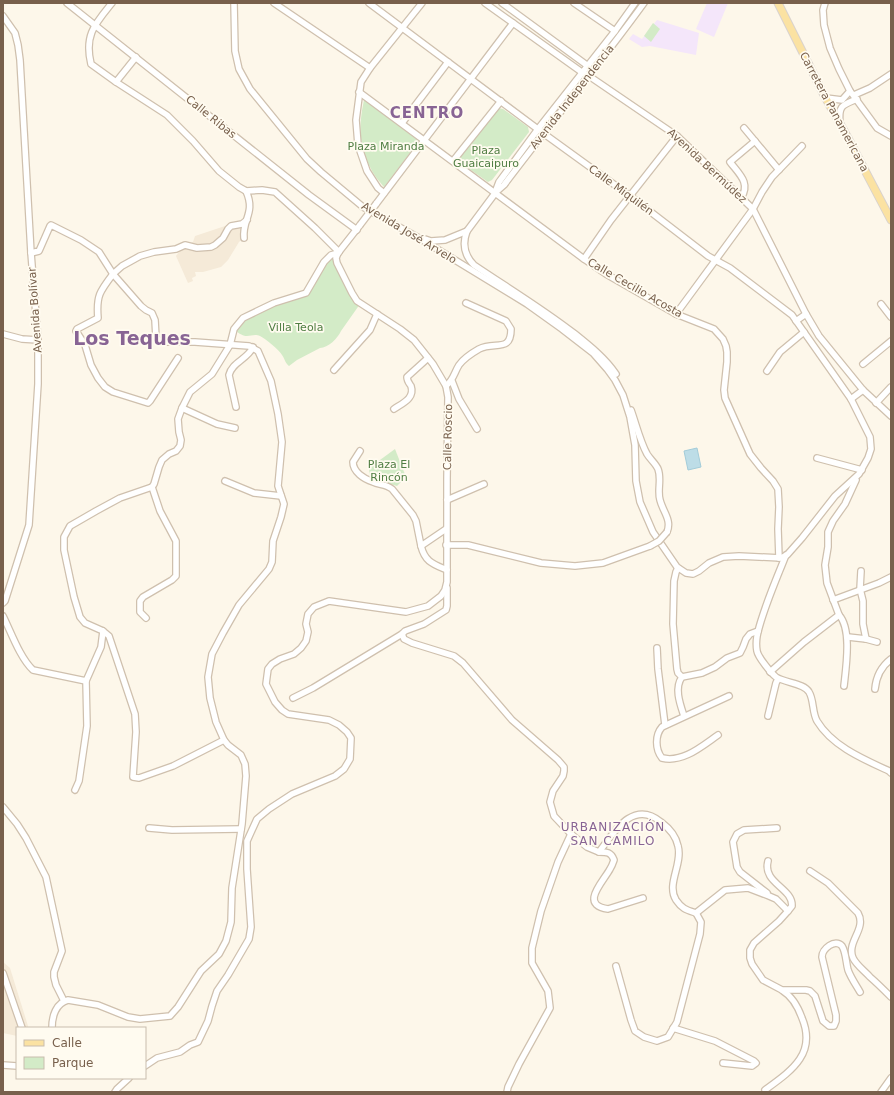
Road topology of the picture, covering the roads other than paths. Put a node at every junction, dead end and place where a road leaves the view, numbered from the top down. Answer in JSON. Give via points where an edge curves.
{"nodes":[{"id":1,"x":67,"y":3,"type":"edge"},
{"id":2,"x":112,"y":3,"type":"edge"},
{"id":3,"x":234,"y":3,"type":"edge"},
{"id":4,"x":274,"y":3,"type":"edge"},
{"id":5,"x":369,"y":3,"type":"edge"},
{"id":6,"x":422,"y":3,"type":"edge"},
{"id":7,"x":485,"y":3,"type":"edge"},
{"id":8,"x":502,"y":3,"type":"edge"},
{"id":9,"x":574,"y":3,"type":"edge"},
{"id":10,"x":635,"y":3,"type":"edge"},
{"id":11,"x":644,"y":3,"type":"edge"},
{"id":12,"x":778,"y":3,"type":"edge"},
{"id":13,"x":825,"y":3,"type":"edge"},
{"id":14,"x":3,"y":16,"type":"edge"},
{"id":15,"x":513,"y":23,"type":"junction"},
{"id":16,"x":95,"y":24,"type":"junction"},
{"id":17,"x":402,"y":28,"type":"junction"},
{"id":18,"x":615,"y":31,"type":"junction"},
{"id":19,"x":136,"y":57,"type":"junction"},
{"id":20,"x":448,"y":62,"type":"junction"},
{"id":21,"x":588,"y":66,"type":"junction"},
{"id":22,"x":370,"y":68,"type":"junction"},
{"id":23,"x":583,"y":73,"type":"junction"},
{"id":24,"x":891,"y":74,"type":"edge"},
{"id":25,"x":589,"y":76,"type":"junction"},
{"id":26,"x":470,"y":79,"type":"junction"},
{"id":27,"x":116,"y":82,"type":"junction"},
{"id":28,"x":359,"y":92,"type":"junction"},
{"id":29,"x":824,"y":95,"type":"junction"},
{"id":30,"x":854,"y":95,"type":"junction"},
{"id":31,"x":501,"y":101,"type":"junction"},
{"id":32,"x":402,"y":124,"type":"junction"},
{"id":33,"x":840,"y":125,"type":"junction"},
{"id":34,"x":744,"y":128,"type":"dead end"},
{"id":35,"x":538,"y":129,"type":"junction"},
{"id":36,"x":543,"y":133,"type":"junction"},
{"id":37,"x":677,"y":136,"type":"junction"},
{"id":38,"x":891,"y":136,"type":"edge"},
{"id":39,"x":424,"y":140,"type":"junction"},
{"id":40,"x":755,"y":141,"type":"junction"},
{"id":41,"x":802,"y":146,"type":"dead end"},
{"id":42,"x":452,"y":161,"type":"junction"},
{"id":43,"x":779,"y":170,"type":"junction"},
{"id":44,"x":246,"y":190,"type":"junction"},
{"id":45,"x":496,"y":192,"type":"junction"},
{"id":46,"x":384,"y":193,"type":"junction"},
{"id":47,"x":630,"y":196,"type":"junction"},
{"id":48,"x":741,"y":198,"type":"junction"},
{"id":49,"x":753,"y":209,"type":"junction"},
{"id":50,"x":247,"y":220,"type":"junction"},
{"id":51,"x":891,"y":220,"type":"edge"},
{"id":52,"x":356,"y":230,"type":"junction"},
{"id":53,"x":467,"y":231,"type":"junction"},
{"id":54,"x":244,"y":238,"type":"dead end"},
{"id":55,"x":419,"y":238,"type":"junction"},
{"id":56,"x":31,"y":253,"type":"junction"},
{"id":57,"x":338,"y":253,"type":"junction"},
{"id":58,"x":584,"y":259,"type":"junction"},
{"id":59,"x":715,"y":261,"type":"junction"},
{"id":60,"x":113,"y":274,"type":"junction"},
{"id":61,"x":466,"y":303,"type":"dead end"},
{"id":62,"x":881,"y":304,"type":"dead end"},
{"id":63,"x":377,"y":314,"type":"junction"},
{"id":64,"x":676,"y":314,"type":"junction"},
{"id":65,"x":806,"y":314,"type":"junction"},
{"id":66,"x":891,"y":317,"type":"edge"},
{"id":67,"x":796,"y":321,"type":"junction"},
{"id":68,"x":804,"y":332,"type":"junction"},
{"id":69,"x":3,"y":334,"type":"edge"},
{"id":70,"x":38,"y":340,"type":"junction"},
{"id":71,"x":890,"y":343,"type":"edge"},
{"id":72,"x":230,"y":345,"type":"junction"},
{"id":73,"x":252,"y":347,"type":"junction"},
{"id":74,"x":178,"y":358,"type":"dead end"},
{"id":75,"x":428,"y":358,"type":"junction"},
{"id":76,"x":863,"y":364,"type":"dead end"},
{"id":77,"x":334,"y":370,"type":"dead end"},
{"id":78,"x":767,"y":371,"type":"dead end"},
{"id":79,"x":452,"y":381,"type":"junction"},
{"id":80,"x":446,"y":386,"type":"junction"},
{"id":81,"x":891,"y":388,"type":"edge"},
{"id":82,"x":862,"y":390,"type":"junction"},
{"id":83,"x":851,"y":399,"type":"junction"},
{"id":84,"x":876,"y":403,"type":"junction"},
{"id":85,"x":236,"y":407,"type":"dead end"},
{"id":86,"x":182,"y":408,"type":"junction"},
{"id":87,"x":394,"y":409,"type":"dead end"},
{"id":88,"x":891,"y":416,"type":"edge"},
{"id":89,"x":235,"y":428,"type":"dead end"},
{"id":90,"x":477,"y":429,"type":"dead end"},
{"id":91,"x":645,"y":449,"type":"junction"},
{"id":92,"x":360,"y":451,"type":"dead end"},
{"id":93,"x":635,"y":452,"type":"junction"},
{"id":94,"x":817,"y":458,"type":"dead end"},
{"id":95,"x":860,"y":472,"type":"junction"},
{"id":96,"x":226,"y":481,"type":"dead end"},
{"id":97,"x":484,"y":484,"type":"dead end"},
{"id":98,"x":152,"y":488,"type":"junction"},
{"id":99,"x":281,"y":496,"type":"junction"},
{"id":100,"x":447,"y":500,"type":"junction"},
{"id":101,"x":446,"y":529,"type":"junction"},
{"id":102,"x":446,"y":545,"type":"junction"},
{"id":103,"x":421,"y":546,"type":"junction"},
{"id":104,"x":786,"y":555,"type":"junction"},
{"id":105,"x":778,"y":558,"type":"junction"},
{"id":106,"x":678,"y":568,"type":"junction"},
{"id":107,"x":447,"y":570,"type":"junction"},
{"id":108,"x":861,"y":570,"type":"dead end"},
{"id":109,"x":891,"y":577,"type":"edge"},
{"id":110,"x":447,"y":582,"type":"junction"},
{"id":111,"x":860,"y":589,"type":"junction"},
{"id":112,"x":833,"y":600,"type":"junction"},
{"id":113,"x":3,"y":603,"type":"edge"},
{"id":114,"x":839,"y":615,"type":"junction"},
{"id":115,"x":3,"y":616,"type":"edge"},
{"id":116,"x":146,"y":618,"type":"dead end"},
{"id":117,"x":103,"y":630,"type":"junction"},
{"id":118,"x":758,"y":631,"type":"junction"},
{"id":119,"x":402,"y":634,"type":"junction"},
{"id":120,"x":848,"y":637,"type":"junction"},
{"id":121,"x":866,"y":639,"type":"junction"},
{"id":122,"x":877,"y":642,"type":"dead end"},
{"id":123,"x":657,"y":648,"type":"dead end"},
{"id":124,"x":891,"y":659,"type":"edge"},
{"id":125,"x":770,"y":672,"type":"junction"},
{"id":126,"x":682,"y":677,"type":"junction"},
{"id":127,"x":778,"y":678,"type":"junction"},
{"id":128,"x":86,"y":681,"type":"junction"},
{"id":129,"x":844,"y":686,"type":"dead end"},
{"id":130,"x":875,"y":689,"type":"dead end"},
{"id":131,"x":729,"y":696,"type":"dead end"},
{"id":132,"x":293,"y":698,"type":"dead end"},
{"id":133,"x":684,"y":716,"type":"junction"},
{"id":134,"x":768,"y":716,"type":"dead end"},
{"id":135,"x":665,"y":725,"type":"junction"},
{"id":136,"x":718,"y":735,"type":"dead end"},
{"id":137,"x":224,"y":740,"type":"junction"},
{"id":138,"x":891,"y":773,"type":"edge"},
{"id":139,"x":75,"y":790,"type":"dead end"},
{"id":140,"x":3,"y":807,"type":"edge"},
{"id":141,"x":149,"y":828,"type":"dead end"},
{"id":142,"x":778,"y":828,"type":"dead end"},
{"id":143,"x":241,"y":829,"type":"junction"},
{"id":144,"x":571,"y":834,"type":"junction"},
{"id":145,"x":599,"y":852,"type":"junction"},
{"id":146,"x":768,"y":861,"type":"dead end"},
{"id":147,"x":810,"y":871,"type":"dead end"},
{"id":148,"x":769,"y":896,"type":"junction"},
{"id":149,"x":643,"y":898,"type":"dead end"},
{"id":150,"x":788,"y":912,"type":"junction"},
{"id":151,"x":696,"y":913,"type":"junction"},
{"id":152,"x":616,"y":966,"type":"dead end"},
{"id":153,"x":3,"y":973,"type":"edge"},
{"id":154,"x":782,"y":990,"type":"junction"},
{"id":155,"x":860,"y":992,"type":"dead end"},
{"id":156,"x":891,"y":997,"type":"edge"},
{"id":157,"x":64,"y":1001,"type":"junction"},
{"id":158,"x":22,"y":1027,"type":"edge"},
{"id":159,"x":52,"y":1027,"type":"edge"},
{"id":160,"x":674,"y":1028,"type":"junction"},
{"id":161,"x":723,"y":1063,"type":"dead end"},
{"id":162,"x":3,"y":1065,"type":"edge"},
{"id":163,"x":146,"y":1065,"type":"edge"},
{"id":164,"x":16,"y":1066,"type":"edge"},
{"id":165,"x":891,"y":1078,"type":"edge"},
{"id":166,"x":127,"y":1079,"type":"edge"},
{"id":167,"x":765,"y":1090,"type":"dead end"},
{"id":168,"x":115,"y":1092,"type":"edge"},
{"id":169,"x":507,"y":1092,"type":"edge"},
{"id":170,"x":881,"y":1092,"type":"edge"}],
"edges":[{"from":1,"to":16,"type":"street","name":"Calle Ribas"},
{"from":2,"to":16,"type":"street"},
{"from":3,"to":55,"type":"street","name":"Avenida José Arvelo","via":[[234,51],[250,89],[321,172],[363,207]]},
{"from":4,"to":22,"type":"street"},
{"from":5,"to":17,"type":"street","name":"Calle Miquilén"},
{"from":6,"to":17,"type":"street"},
{"from":7,"to":15,"type":"street","name":"Avenida Bermúdez"},
{"from":8,"to":21,"type":"street"},
{"from":9,"to":18,"type":"street"},
{"from":10,"to":18,"type":"street","name":"Avenida Independencia"},
{"from":11,"to":25,"type":"street","name":"Avenida Independencia"},
{"from":12,"to":29,"type":"main road","name":"Carretera Panamericana"},
{"from":13,"to":30,"type":"street","via":[[824,25],[830,48],[838,69]]},
{"from":14,"to":56,"type":"street","name":"Avenida Bolívar","via":[[15,33],[20,60]]},
{"from":15,"to":23,"type":"street","name":"Avenida Bermúdez"},
{"from":15,"to":26,"type":"street"},
{"from":16,"to":19,"type":"street","name":"Calle Ribas"},
{"from":16,"to":27,"type":"street","via":[[90,34],[91,64]]},
{"from":17,"to":20,"type":"street","name":"Calle Miquilén"},
{"from":17,"to":22,"type":"street"},
{"from":18,"to":21,"type":"street","name":"Avenida Independencia"},
{"from":19,"to":27,"type":"street"},
{"from":19,"to":52,"type":"street","name":"Calle Ribas"},
{"from":20,"to":26,"type":"street","name":"Calle Miquilén"},
{"from":20,"to":32,"type":"street"},
{"from":21,"to":23,"type":"street","name":"Avenida Independencia"},
{"from":22,"to":28,"type":"street","via":[[361,82]]},
{"from":23,"to":25,"type":"street","name":"Avenida Bermúdez"},
{"from":23,"to":35,"type":"street","name":"Avenida Independencia"},
{"from":24,"to":30,"type":"street"},
{"from":25,"to":36,"type":"street","name":"Avenida Independencia"},
{"from":25,"to":37,"type":"street","name":"Avenida Bermúdez"},
{"from":26,"to":31,"type":"street","name":"Calle Miquilén"},
{"from":26,"to":39,"type":"street"},
{"from":27,"to":44,"type":"street","via":[[167,115],[219,171]]},
{"from":28,"to":32,"type":"street","name":"Calle Cecilio Acosta"},
{"from":28,"to":46,"type":"street","via":[[356,120],[358,145],[367,171]]},
{"from":29,"to":30,"type":"street","via":[[826,98],[842,100]]},
{"from":29,"to":33,"type":"main road","name":"Carretera Panamericana"},
{"from":30,"to":33,"type":"street","via":[[842,106]]},
{"from":30,"to":38,"type":"street","via":[[877,128]]},
{"from":31,"to":35,"type":"street","name":"Calle Miquilén"},
{"from":31,"to":42,"type":"street"},
{"from":32,"to":39,"type":"street","name":"Calle Cecilio Acosta"},
{"from":33,"to":51,"type":"main road","name":"Carretera Panamericana"},
{"from":34,"to":40,"type":"street"},
{"from":35,"to":36,"type":"street","name":"Calle Miquilén"},
{"from":35,"to":45,"type":"street","name":"Avenida Independencia","via":[[499,182]]},
{"from":36,"to":45,"type":"street","name":"Avenida Independencia"},
{"from":36,"to":47,"type":"street","name":"Calle Miquilén"},
{"from":37,"to":47,"type":"street"},
{"from":37,"to":48,"type":"street","name":"Avenida Bermúdez"},
{"from":39,"to":42,"type":"street","name":"Calle Cecilio Acosta"},
{"from":39,"to":46,"type":"street"},
{"from":40,"to":43,"type":"street"},
{"from":40,"to":48,"type":"street","via":[[730,162],[746,187]]},
{"from":41,"to":43,"type":"street"},
{"from":42,"to":45,"type":"street","name":"Calle Cecilio Acosta"},
{"from":43,"to":49,"type":"street"},
{"from":44,"to":50,"type":"street","via":[[250,203]]},
{"from":44,"to":57,"type":"street","via":[[275,192]]},
{"from":45,"to":53,"type":"street"},
{"from":45,"to":58,"type":"street","name":"Calle Cecilio Acosta"},
{"from":46,"to":52,"type":"street","bridge":true},
{"from":47,"to":58,"type":"street"},
{"from":47,"to":59,"type":"street","name":"Calle Miquilén"},
{"from":48,"to":49,"type":"street","name":"Avenida Bermúdez"},
{"from":49,"to":59,"type":"street"},
{"from":49,"to":65,"type":"street","name":"Avenida Bermúdez"},
{"from":50,"to":54,"type":"street"},
{"from":50,"to":60,"type":"street","via":[[231,226],[223,238],[211,247],[197,248],[185,245],[154,252],[140,256]]},
{"from":52,"to":57,"type":"street"},
{"from":53,"to":55,"type":"street","via":[[445,240],[431,241]]},
{"from":53,"to":91,"type":"street","name":"Avenida José Arvelo","via":[[464,240],[465,251],[474,265],[550,315],[603,357],[622,386]]},
{"from":55,"to":93,"type":"street","name":"Avenida José Arvelo","via":[[528,304],[593,353],[608,369],[623,396],[632,426]]},
{"from":56,"to":60,"type":"street","via":[[39,251],[51,225],[99,252]]},
{"from":56,"to":70,"type":"street","name":"Avenida Bolívar"},
{"from":57,"to":63,"type":"street","name":"Calle Roscio","via":[[336,263],[355,298]]},
{"from":57,"to":72,"type":"street","via":[[331,255],[324,262],[306,293],[274,303],[243,318],[234,329]]},
{"from":58,"to":64,"type":"street","name":"Calle Cecilio Acosta"},
{"from":59,"to":64,"type":"street"},
{"from":59,"to":67,"type":"street","name":"Calle Miquilén","via":[[730,268],[792,315]]},
{"from":60,"to":72,"type":"street","via":[[141,306],[152,313],[156,338],[161,342]]},
{"from":60,"to":74,"type":"street","via":[[98,297],[98,318],[76,331],[85,345],[98,378],[113,392],[148,403]]},
{"from":61,"to":79,"type":"street","via":[[506,321],[511,329],[510,338],[504,345],[482,348],[469,355],[459,365]]},
{"from":62,"to":66,"type":"street"},
{"from":63,"to":75,"type":"street","name":"Calle Roscio","via":[[414,340]]},
{"from":63,"to":77,"type":"street","via":[[370,330]]},
{"from":64,"to":105,"type":"street","name":"Calle Cecilio Acosta","via":[[714,329],[726,346],[724,398],[750,454],[778,489]]},
{"from":65,"to":67,"type":"street"},
{"from":65,"to":82,"type":"street","name":"Avenida Bermúdez","via":[[819,336]]},
{"from":67,"to":68,"type":"street","name":"Calle Miquilén"},
{"from":68,"to":78,"type":"street","via":[[780,352]]},
{"from":68,"to":83,"type":"street","name":"Calle Miquilén"},
{"from":69,"to":70,"type":"street"},
{"from":70,"to":113,"type":"street","name":"Avenida Bolívar","via":[[38,384],[28,526]]},
{"from":71,"to":76,"type":"street"},
{"from":72,"to":73,"type":"street"},
{"from":72,"to":86,"type":"street","via":[[212,374],[190,392]]},
{"from":73,"to":85,"type":"street","via":[[251,351],[232,367],[229,375]]},
{"from":73,"to":99,"type":"street","via":[[260,354],[271,381],[278,414],[282,442],[278,486]]},
{"from":75,"to":80,"type":"street","name":"Calle Roscio"},
{"from":75,"to":87,"type":"street","via":[[408,377],[412,392],[410,398]]},
{"from":79,"to":80,"type":"street"},
{"from":79,"to":90,"type":"street","via":[[459,400]]},
{"from":80,"to":100,"type":"street","name":"Calle Roscio"},
{"from":81,"to":84,"type":"street"},
{"from":82,"to":83,"type":"street"},
{"from":82,"to":84,"type":"street","name":"Avenida Bermúdez"},
{"from":83,"to":95,"type":"street","name":"Calle Miquilén","via":[[870,437],[872,449]]},
{"from":84,"to":88,"type":"street","name":"Avenida Bermúdez"},
{"from":86,"to":89,"type":"street","via":[[217,424]]},
{"from":86,"to":98,"type":"street","via":[[178,419],[180,446],[162,460]]},
{"from":91,"to":93,"type":"street"},
{"from":91,"to":102,"type":"street","name":"Avenida José Arvelo","bridge":true,"via":[[658,469],[660,500],[670,527],[659,541],[650,546],[603,563],[575,566],[542,563],[468,545]]},
{"from":92,"to":103,"type":"street","via":[[353,462],[354,468],[363,477],[392,489],[413,515],[418,526]]},
{"from":93,"to":106,"type":"street","name":"Avenida José Arvelo","via":[[640,502],[652,532]]},
{"from":94,"to":95,"type":"street"},
{"from":95,"to":104,"type":"street"},
{"from":95,"to":112,"type":"street","name":"Calle Miquilén","via":[[828,532],[825,565],[827,583]]},
{"from":96,"to":99,"type":"street","via":[[254,493]]},
{"from":97,"to":100,"type":"street"},
{"from":98,"to":116,"type":"street","via":[[160,511],[176,541],[176,576],[142,597],[140,612]]},
{"from":98,"to":117,"type":"street","via":[[120,498],[96,511],[70,526],[64,537],[64,550],[80,617],[85,623]]},
{"from":99,"to":137,"type":"street","via":[[284,504],[273,541],[269,569],[239,605],[212,654],[208,677],[210,698]]},
{"from":100,"to":101,"type":"street","name":"Calle Roscio"},
{"from":101,"to":102,"type":"street","name":"Calle Roscio"},
{"from":101,"to":103,"type":"street"},
{"from":102,"to":107,"type":"street","name":"Calle Roscio"},
{"from":103,"to":107,"type":"street","via":[[428,561]]},
{"from":104,"to":105,"type":"street"},
{"from":104,"to":118,"type":"street","via":[[766,603]]},
{"from":105,"to":106,"type":"street","via":[[723,558],[692,574]]},
{"from":106,"to":126,"type":"street","via":[[674,581],[673,624],[677,668]]},
{"from":107,"to":110,"type":"street","name":"Calle Roscio"},
{"from":108,"to":111,"type":"street"},
{"from":109,"to":111,"type":"street"},
{"from":110,"to":119,"type":"street","name":"Calle Roscio","via":[[446,610]]},
{"from":110,"to":163,"type":"street","via":[[441,596],[428,606],[406,612],[329,601],[314,607],[308,614],[308,632],[301,648],[294,654],[276,661],[268,669],[266,684],[282,710],[288,714],[329,720],[340,725],[351,738],[350,759],[344,769],[335,776],[292,794],[257,819],[247,841],[251,927],[249,939],[217,991],[208,1021],[198,1042]]},
{"from":111,"to":112,"type":"street"},
{"from":111,"to":121,"type":"street"},
{"from":112,"to":114,"type":"street","name":"Calle Miquilén"},
{"from":114,"to":120,"type":"street","name":"Calle Miquilén"},
{"from":114,"to":125,"type":"street"},
{"from":115,"to":128,"type":"street","via":[[23,658],[33,670]]},
{"from":117,"to":128,"type":"street","via":[[101,647]]},
{"from":117,"to":137,"type":"street","via":[[109,636],[135,714],[133,777],[139,778],[173,766]]},
{"from":118,"to":125,"type":"street","via":[[757,652]]},
{"from":118,"to":126,"type":"street","via":[[750,634],[740,653],[702,674]]},
{"from":119,"to":132,"type":"street"},
{"from":119,"to":144,"type":"street","via":[[404,639],[412,643],[454,656],[463,663],[512,720],[564,767],[564,776],[553,791],[550,802],[554,816]]},
{"from":120,"to":121,"type":"street"},
{"from":120,"to":129,"type":"street"},
{"from":121,"to":122,"type":"street"},
{"from":123,"to":135,"type":"street"},
{"from":124,"to":130,"type":"street","via":[[876,680]]},
{"from":125,"to":127,"type":"street"},
{"from":126,"to":133,"type":"street","via":[[678,685]]},
{"from":127,"to":134,"type":"street"},
{"from":127,"to":138,"type":"street","via":[[802,685],[808,690],[817,720],[828,735],[842,746]]},
{"from":128,"to":139,"type":"street","via":[[87,726],[79,781]]},
{"from":131,"to":133,"type":"street"},
{"from":133,"to":135,"type":"street"},
{"from":135,"to":136,"type":"street","via":[[658,732],[657,743],[662,758],[667,759],[676,759],[692,752]]},
{"from":137,"to":143,"type":"street","via":[[240,755],[245,764]]},
{"from":140,"to":157,"type":"street","via":[[26,838],[46,878],[62,951],[54,977]]},
{"from":141,"to":143,"type":"street"},
{"from":142,"to":148,"type":"street","via":[[744,830],[737,834],[733,842],[740,872]]},
{"from":143,"to":157,"type":"street","via":[[232,888],[231,922],[226,941],[219,954],[201,971],[170,1016],[140,1019],[98,1005]]},
{"from":144,"to":145,"type":"street","via":[[586,847]]},
{"from":144,"to":169,"type":"street","via":[[558,862],[532,948],[532,963],[548,991],[550,1008],[519,1064]]},
{"from":145,"to":149,"type":"street","via":[[608,852],[614,860],[594,894],[597,906],[608,909]]},
{"from":145,"to":151,"type":"street","via":[[624,821],[644,814],[653,816],[672,832],[679,846],[679,861],[673,890],[676,900],[684,910]]},
{"from":146,"to":150,"type":"street","via":[[769,874],[791,899],[792,906]]},
{"from":147,"to":156,"type":"street","via":[[828,883],[858,913],[860,924],[852,946],[853,957]]},
{"from":148,"to":150,"type":"street","via":[[776,899]]},
{"from":148,"to":151,"type":"street","via":[[748,888],[725,890]]},
{"from":150,"to":154,"type":"street","via":[[754,943],[750,950],[752,964],[763,980]]},
{"from":151,"to":160,"type":"street","via":[[701,922],[700,934]]},
{"from":152,"to":160,"type":"street","via":[[635,1030],[644,1037],[657,1041],[668,1036]]},
{"from":153,"to":158,"type":"street"},
{"from":154,"to":155,"type":"street","via":[[810,991],[815,996],[823,1021],[829,1026],[834,1026],[836,1015],[822,953],[828,946],[838,943],[843,949],[848,970]]},
{"from":154,"to":167,"type":"street","via":[[789,995],[800,1012],[805,1027],[805,1046],[795,1067]]},
{"from":157,"to":159,"type":"street","via":[[54,1012]]},
{"from":160,"to":161,"type":"street","via":[[715,1041],[756,1063],[752,1066]]},
{"from":162,"to":164,"type":"street"},
{"from":165,"to":170,"type":"street"},
{"from":166,"to":168,"type":"street"}]}
